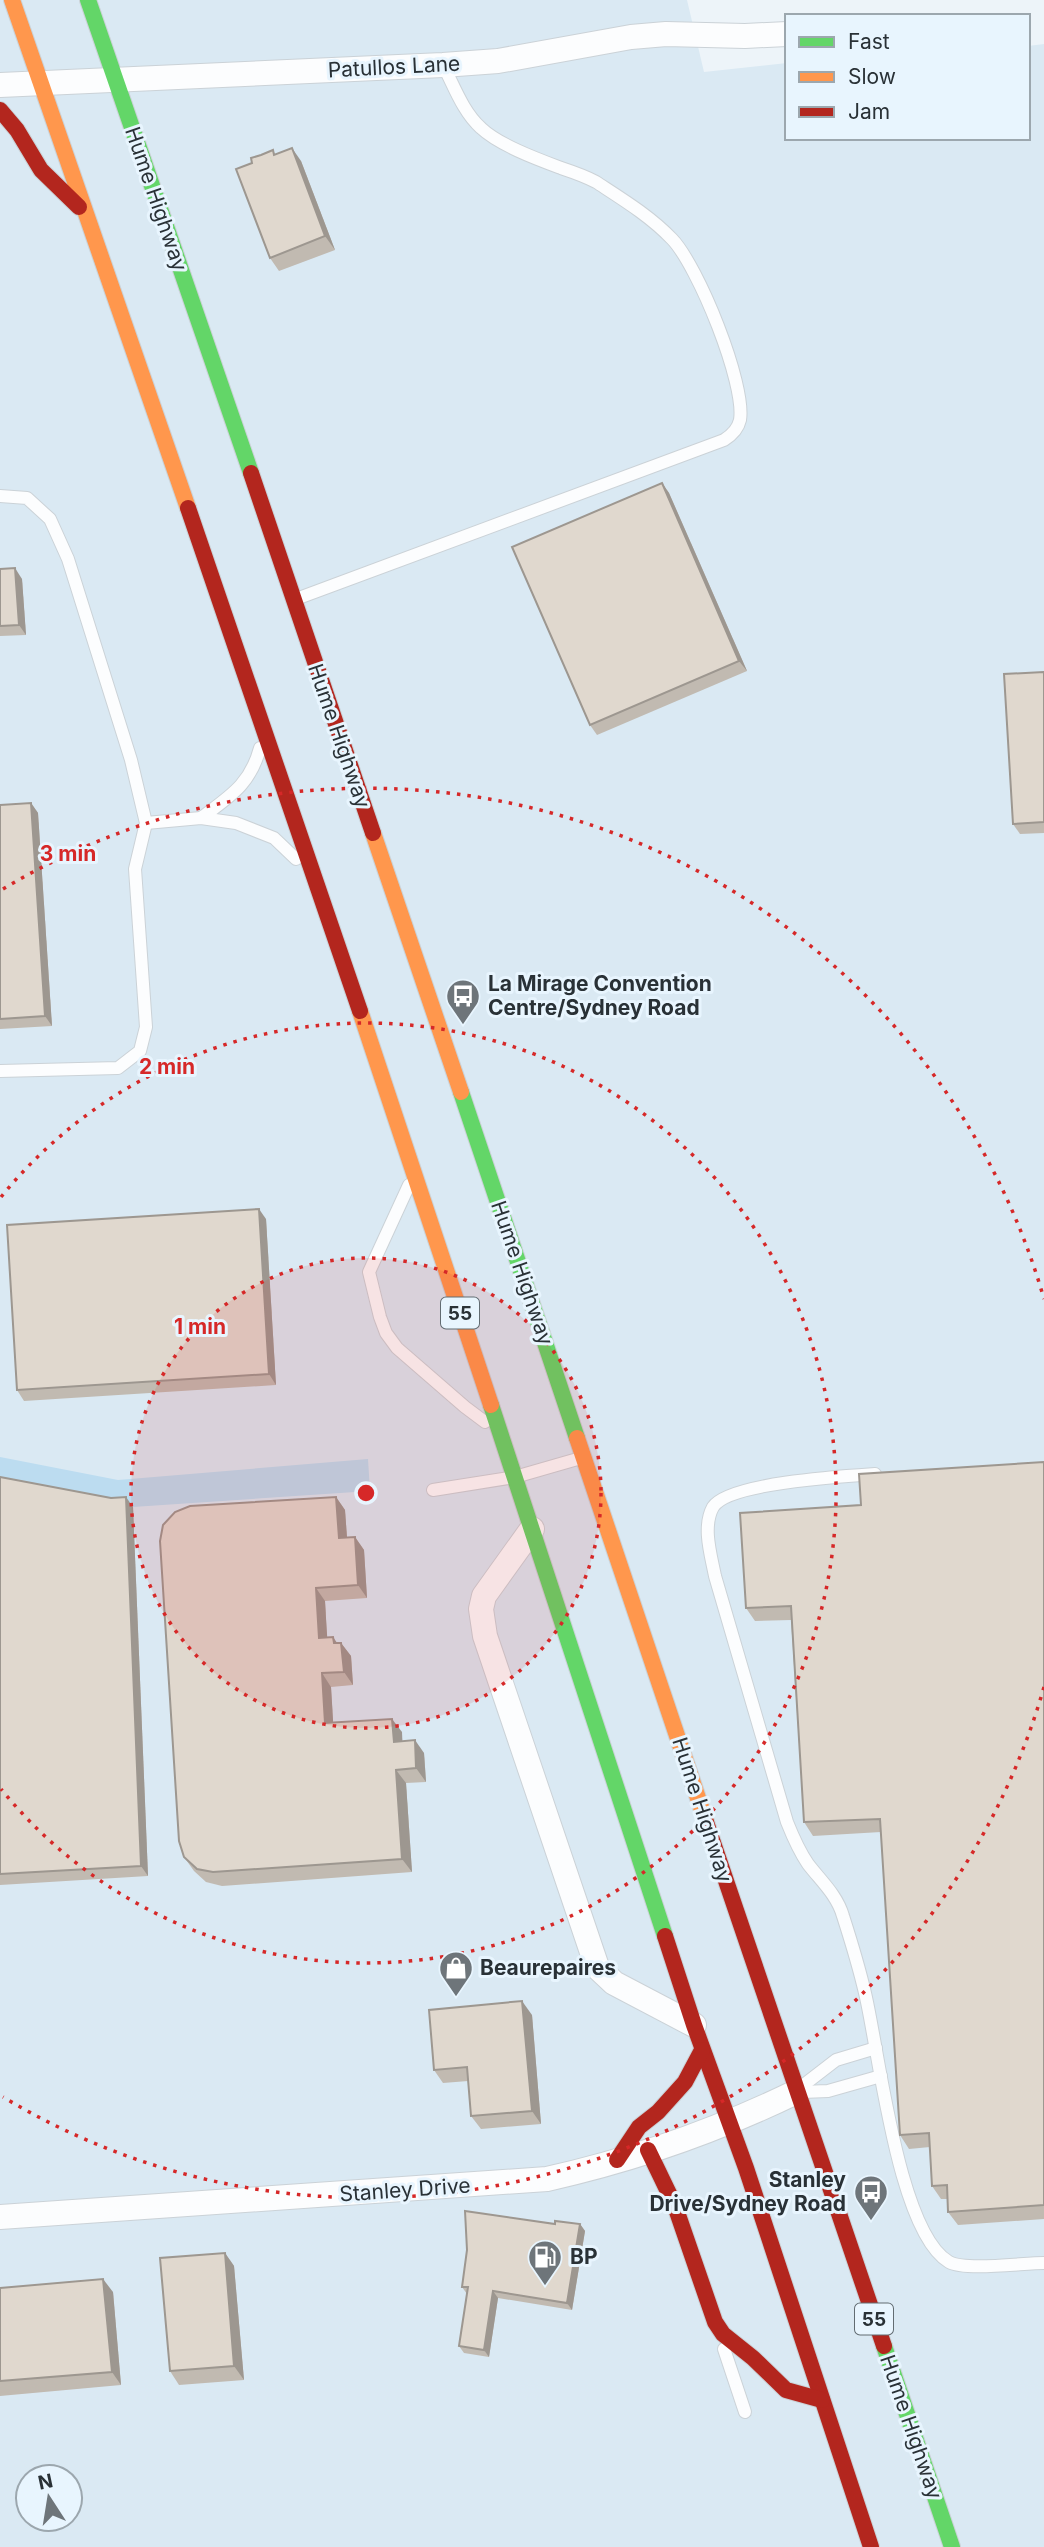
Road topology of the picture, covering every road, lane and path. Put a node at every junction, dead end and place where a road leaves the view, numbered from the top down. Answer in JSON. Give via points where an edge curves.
{"nodes":[{"id":1,"x":12,"y":0,"type":"edge"},
{"id":2,"x":88,"y":0,"type":"edge"},
{"id":3,"x":785,"y":34,"type":"edge"},
{"id":4,"x":443,"y":65,"type":"junction"},
{"id":5,"x":116,"y":79,"type":"junction"},
{"id":6,"x":41,"y":82,"type":"junction"},
{"id":7,"x":0,"y":85,"type":"edge"},
{"id":8,"x":0,"y":110,"type":"edge"},
{"id":9,"x":86,"y":214,"type":"junction"},
{"id":10,"x":0,"y":496,"type":"edge"},
{"id":11,"x":293,"y":600,"type":"junction"},
{"id":12,"x":265,"y":730,"type":"junction"},
{"id":13,"x":201,"y":818,"type":"junction"},
{"id":14,"x":146,"y":823,"type":"junction"},
{"id":15,"x":314,"y":876,"type":"junction"},
{"id":16,"x":0,"y":1070,"type":"edge"},
{"id":17,"x":413,"y":1174,"type":"junction"},
{"id":18,"x":500,"y":1432,"type":"junction"},
{"id":19,"x":584,"y":1457,"type":"junction"},
{"id":20,"x":887,"y":1473,"type":"edge"},
{"id":21,"x":515,"y":1477,"type":"junction"},
{"id":22,"x":433,"y":1490,"type":"dead end"},
{"id":23,"x":532,"y":1529,"type":"junction"},
{"id":24,"x":694,"y":2025,"type":"junction"},
{"id":25,"x":876,"y":2048,"type":"junction"},
{"id":26,"x":702,"y":2050,"type":"junction"},
{"id":27,"x":881,"y":2076,"type":"junction"},
{"id":28,"x":796,"y":2092,"type":"junction"},
{"id":29,"x":730,"y":2124,"type":"junction"},
{"id":30,"x":648,"y":2150,"type":"junction"},
{"id":31,"x":617,"y":2160,"type":"junction"},
{"id":32,"x":0,"y":2217,"type":"edge"},
{"id":33,"x":1044,"y":2263,"type":"edge"},
{"id":34,"x":715,"y":2322,"type":"junction"},
{"id":35,"x":822,"y":2400,"type":"junction"},
{"id":36,"x":745,"y":2412,"type":"dead end"},
{"id":37,"x":871,"y":2547,"type":"edge"},
{"id":38,"x":952,"y":2547,"type":"edge"}],
"edges":[{"from":1,"to":6,"type":"highway","number":"55"},
{"from":2,"to":5,"type":"highway","name":"Hume Highway","number":"55"},
{"from":3,"to":4,"type":"street","name":"Patullos Lane","via":[[631,37],[498,61]]},
{"from":4,"to":5,"type":"street","name":"Patullos Lane"},
{"from":4,"to":11,"type":"lane","via":[[482,130],[592,180],[673,240],[710,307],[738,382],[740,422],[724,440]]},
{"from":5,"to":6,"type":"street","name":"Patullos Lane"},
{"from":5,"to":11,"type":"highway","name":"Hume Highway","number":"55"},
{"from":6,"to":7,"type":"street","name":"Patullos Lane"},
{"from":6,"to":9,"type":"highway","number":"55"},
{"from":8,"to":9,"type":"highway","via":[[25,139],[37,165]]},
{"from":9,"to":12,"type":"highway","number":"55"},
{"from":10,"to":14,"type":"lane","via":[[27,498],[50,519],[68,559]]},
{"from":11,"to":19,"type":"highway","name":"Hume Highway","number":"55"},
{"from":12,"to":13,"type":"lane","via":[[254,769],[236,791]]},
{"from":12,"to":15,"type":"highway","number":"55"},
{"from":13,"to":14,"type":"lane"},
{"from":13,"to":15,"type":"lane","via":[[236,823],[274,838]]},
{"from":14,"to":16,"type":"lane","via":[[135,869],[146,1027],[140,1051],[118,1068]]},
{"from":15,"to":17,"type":"highway","number":"55"},
{"from":17,"to":18,"type":"highway","number":"55"},
{"from":17,"to":18,"type":"lane","via":[[369,1272],[380,1317],[397,1348]]},
{"from":18,"to":21,"type":"highway","number":"55"},
{"from":19,"to":21,"type":"lane"},
{"from":19,"to":28,"type":"highway","name":"Hume Highway","number":"55"},
{"from":20,"to":25,"type":"lane","via":[[735,1493],[714,1505],[708,1539],[787,1822],[798,1848],[842,1913]]},
{"from":21,"to":22,"type":"lane"},
{"from":21,"to":23,"type":"highway","number":"55"},
{"from":23,"to":24,"type":"highway","number":"55"},
{"from":23,"to":24,"type":"street","via":[[484,1597],[485,1636],[597,1967],[614,1983]]},
{"from":24,"to":26,"type":"highway","number":"55"},
{"from":25,"to":27,"type":"lane"},
{"from":25,"to":28,"type":"lane","via":[[836,2060]]},
{"from":26,"to":29,"type":"highway","number":"55"},
{"from":26,"to":31,"type":"highway","via":[[684,2082],[639,2127]]},
{"from":27,"to":28,"type":"lane","via":[[828,2091]]},
{"from":27,"to":33,"type":"lane","via":[[889,2127],[908,2192],[937,2252],[964,2266]]},
{"from":28,"to":29,"type":"street","name":"Stanley Drive"},
{"from":28,"to":38,"type":"highway","name":"Hume Highway","number":"55"},
{"from":29,"to":30,"type":"street","name":"Stanley Drive"},
{"from":29,"to":35,"type":"highway","number":"55"},
{"from":30,"to":31,"type":"street","name":"Stanley Drive"},
{"from":30,"to":34,"type":"highway","via":[[675,2206]]},
{"from":31,"to":32,"type":"street","name":"Stanley Drive","via":[[520,2183]]},
{"from":34,"to":35,"type":"highway","via":[[786,2390]]},
{"from":34,"to":36,"type":"lane"},
{"from":35,"to":37,"type":"highway","number":"55"}]}
